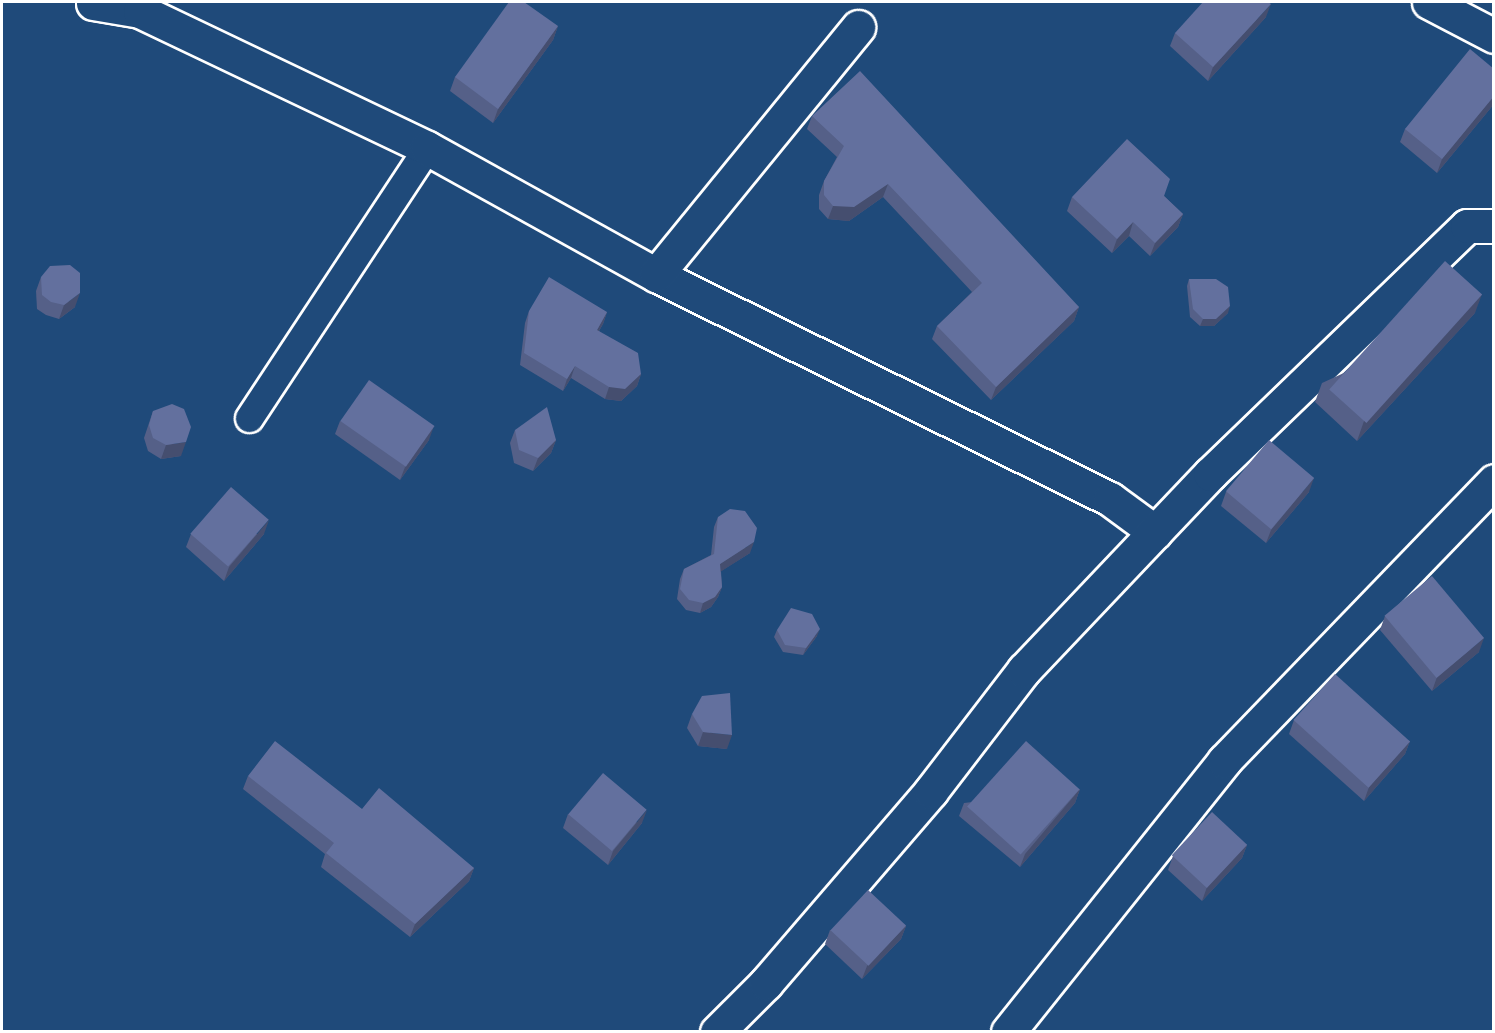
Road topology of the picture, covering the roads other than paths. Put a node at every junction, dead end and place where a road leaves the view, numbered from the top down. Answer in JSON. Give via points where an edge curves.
{"nodes":[{"id":1,"x":1428,"y":2,"type":"edge"},
{"id":2,"x":93,"y":3,"type":"dead end"},
{"id":3,"x":858,"y":27,"type":"dead end"},
{"id":4,"x":1494,"y":36,"type":"edge"},
{"id":5,"x":427,"y":148,"type":"junction"},
{"id":6,"x":1494,"y":226,"type":"edge"},
{"id":7,"x":656,"y":275,"type":"junction"},
{"id":8,"x":249,"y":418,"type":"dead end"},
{"id":9,"x":1494,"y":481,"type":"edge"},
{"id":10,"x":1155,"y":532,"type":"junction"},
{"id":11,"x":717,"y":1032,"type":"edge"},
{"id":12,"x":1008,"y":1032,"type":"edge"}],
"edges":[{"from":1,"to":4,"type":"street"},
{"from":2,"to":5,"type":"street","via":[[140,11]]},
{"from":3,"to":7,"type":"street"},
{"from":5,"to":7,"type":"street"},
{"from":5,"to":8,"type":"lane"},
{"from":6,"to":10,"type":"street","via":[[1467,226]]},
{"from":7,"to":10,"type":"street","via":[[1110,499]]},
{"from":9,"to":12,"type":"street","via":[[1224,761]]},
{"from":10,"to":11,"type":"street","via":[[1024,670],[931,790],[766,983]]}]}
